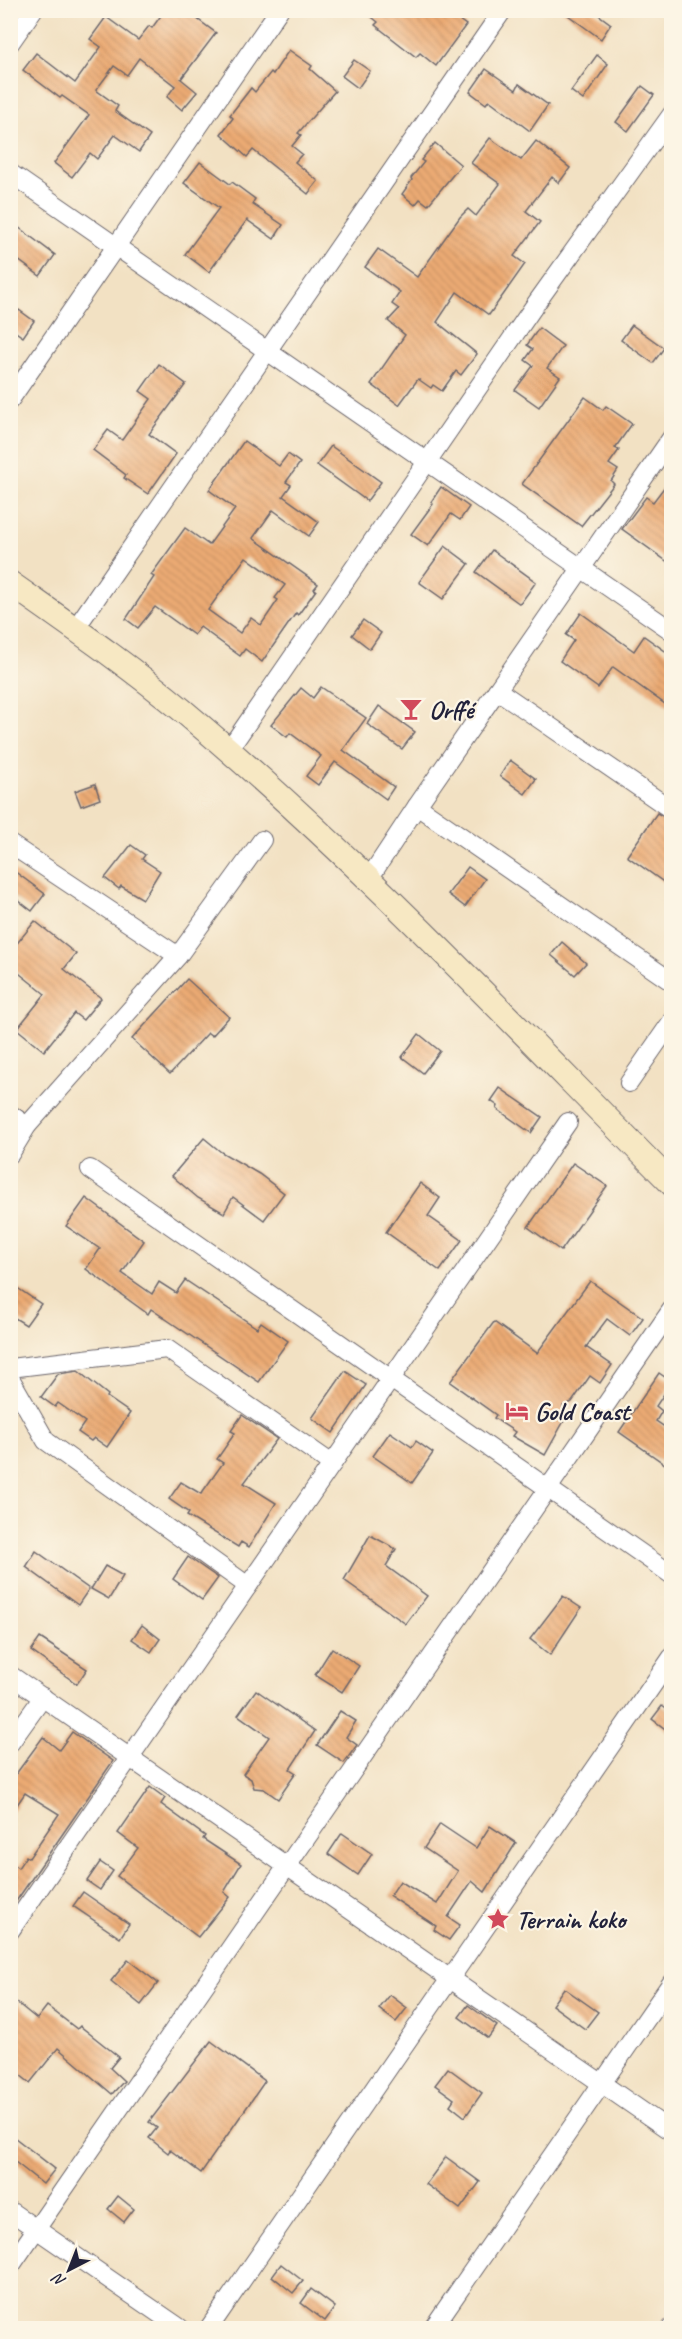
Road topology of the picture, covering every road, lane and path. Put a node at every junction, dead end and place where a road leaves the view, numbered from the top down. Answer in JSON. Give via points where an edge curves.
{"nodes":[{"id":1,"x":33,"y":10,"type":"edge"},
{"id":2,"x":279,"y":10,"type":"edge"},
{"id":3,"x":502,"y":10,"type":"edge"},
{"id":4,"x":10,"y":43,"type":"edge"},
{"id":5,"x":672,"y":114,"type":"edge"},
{"id":6,"x":10,"y":173,"type":"edge"},
{"id":7,"x":116,"y":247,"type":"junction"},
{"id":8,"x":267,"y":351,"type":"junction"},
{"id":9,"x":10,"y":400,"type":"edge"},
{"id":10,"x":672,"y":437,"type":"edge"},
{"id":11,"x":429,"y":462,"type":"junction"},
{"id":12,"x":581,"y":568,"type":"junction"},
{"id":13,"x":10,"y":583,"type":"edge"},
{"id":14,"x":75,"y":629,"type":"junction"},
{"id":15,"x":672,"y":631,"type":"edge"},
{"id":16,"x":497,"y":690,"type":"junction"},
{"id":17,"x":228,"y":751,"type":"junction"},
{"id":18,"x":417,"y":806,"type":"junction"},
{"id":19,"x":672,"y":810,"type":"edge"},
{"id":20,"x":262,"y":840,"type":"dead end"},
{"id":21,"x":10,"y":844,"type":"edge"},
{"id":22,"x":369,"y":880,"type":"junction"},
{"id":23,"x":178,"y":956,"type":"junction"},
{"id":24,"x":672,"y":982,"type":"edge"},
{"id":25,"x":672,"y":1021,"type":"edge"},
{"id":26,"x":629,"y":1083,"type":"dead end"},
{"id":27,"x":10,"y":1114,"type":"edge"},
{"id":28,"x":568,"y":1122,"type":"dead end"},
{"id":29,"x":27,"y":1126,"type":"junction"},
{"id":30,"x":10,"y":1154,"type":"edge"},
{"id":31,"x":90,"y":1169,"type":"dead end"},
{"id":32,"x":672,"y":1184,"type":"edge"},
{"id":33,"x":672,"y":1309,"type":"edge"},
{"id":34,"x":10,"y":1368,"type":"edge"},
{"id":35,"x":10,"y":1378,"type":"edge"},
{"id":36,"x":390,"y":1380,"type":"junction"},
{"id":37,"x":332,"y":1464,"type":"junction"},
{"id":38,"x":547,"y":1489,"type":"junction"},
{"id":39,"x":672,"y":1575,"type":"edge"},
{"id":40,"x":248,"y":1586,"type":"junction"},
{"id":41,"x":672,"y":1657,"type":"edge"},
{"id":42,"x":10,"y":1675,"type":"edge"},
{"id":43,"x":43,"y":1697,"type":"junction"},
{"id":44,"x":10,"y":1743,"type":"edge"},
{"id":45,"x":130,"y":1757,"type":"junction"},
{"id":46,"x":287,"y":1866,"type":"junction"},
{"id":47,"x":10,"y":1931,"type":"edge"},
{"id":48,"x":449,"y":1979,"type":"junction"},
{"id":49,"x":672,"y":1982,"type":"edge"},
{"id":50,"x":601,"y":2084,"type":"junction"},
{"id":51,"x":672,"y":2133,"type":"edge"},
{"id":52,"x":10,"y":2211,"type":"edge"},
{"id":53,"x":37,"y":2229,"type":"junction"},
{"id":54,"x":10,"y":2267,"type":"edge"},
{"id":55,"x":180,"y":2328,"type":"edge"},
{"id":56,"x":208,"y":2328,"type":"edge"},
{"id":57,"x":433,"y":2328,"type":"edge"}],
"edges":[{"from":1,"to":4,"type":"street"},
{"from":2,"to":7,"type":"street"},
{"from":3,"to":8,"type":"street"},
{"from":5,"to":11,"type":"street","via":[[537,302]]},
{"from":6,"to":7,"type":"street"},
{"from":7,"to":8,"type":"street"},
{"from":7,"to":9,"type":"street"},
{"from":8,"to":11,"type":"street"},
{"from":8,"to":14,"type":"street"},
{"from":10,"to":12,"type":"street"},
{"from":11,"to":12,"type":"street"},
{"from":11,"to":17,"type":"street"},
{"from":12,"to":15,"type":"street"},
{"from":12,"to":16,"type":"street"},
{"from":13,"to":14,"type":"main road"},
{"from":14,"to":17,"type":"main road"},
{"from":16,"to":18,"type":"street"},
{"from":16,"to":19,"type":"street"},
{"from":17,"to":22,"type":"main road"},
{"from":18,"to":22,"type":"street"},
{"from":18,"to":24,"type":"street"},
{"from":20,"to":23,"type":"street"},
{"from":21,"to":23,"type":"street"},
{"from":22,"to":32,"type":"main road"},
{"from":23,"to":29,"type":"street"},
{"from":25,"to":26,"type":"street"},
{"from":27,"to":29,"type":"street"},
{"from":28,"to":36,"type":"street"},
{"from":29,"to":30,"type":"street"},
{"from":31,"to":36,"type":"street"},
{"from":33,"to":38,"type":"street"},
{"from":34,"to":37,"type":"street","via":[[167,1349]]},
{"from":35,"to":40,"type":"street","via":[[46,1441]]},
{"from":36,"to":37,"type":"street"},
{"from":36,"to":38,"type":"street"},
{"from":37,"to":40,"type":"street"},
{"from":38,"to":39,"type":"street"},
{"from":38,"to":46,"type":"street"},
{"from":40,"to":45,"type":"street"},
{"from":41,"to":48,"type":"street"},
{"from":42,"to":43,"type":"street"},
{"from":43,"to":44,"type":"street"},
{"from":43,"to":45,"type":"street"},
{"from":45,"to":46,"type":"street"},
{"from":45,"to":47,"type":"street"},
{"from":46,"to":48,"type":"street"},
{"from":46,"to":53,"type":"street"},
{"from":48,"to":50,"type":"street"},
{"from":48,"to":56,"type":"street"},
{"from":49,"to":50,"type":"street"},
{"from":50,"to":51,"type":"street"},
{"from":50,"to":57,"type":"street"},
{"from":52,"to":53,"type":"street"},
{"from":53,"to":54,"type":"street"},
{"from":53,"to":55,"type":"street"}]}
